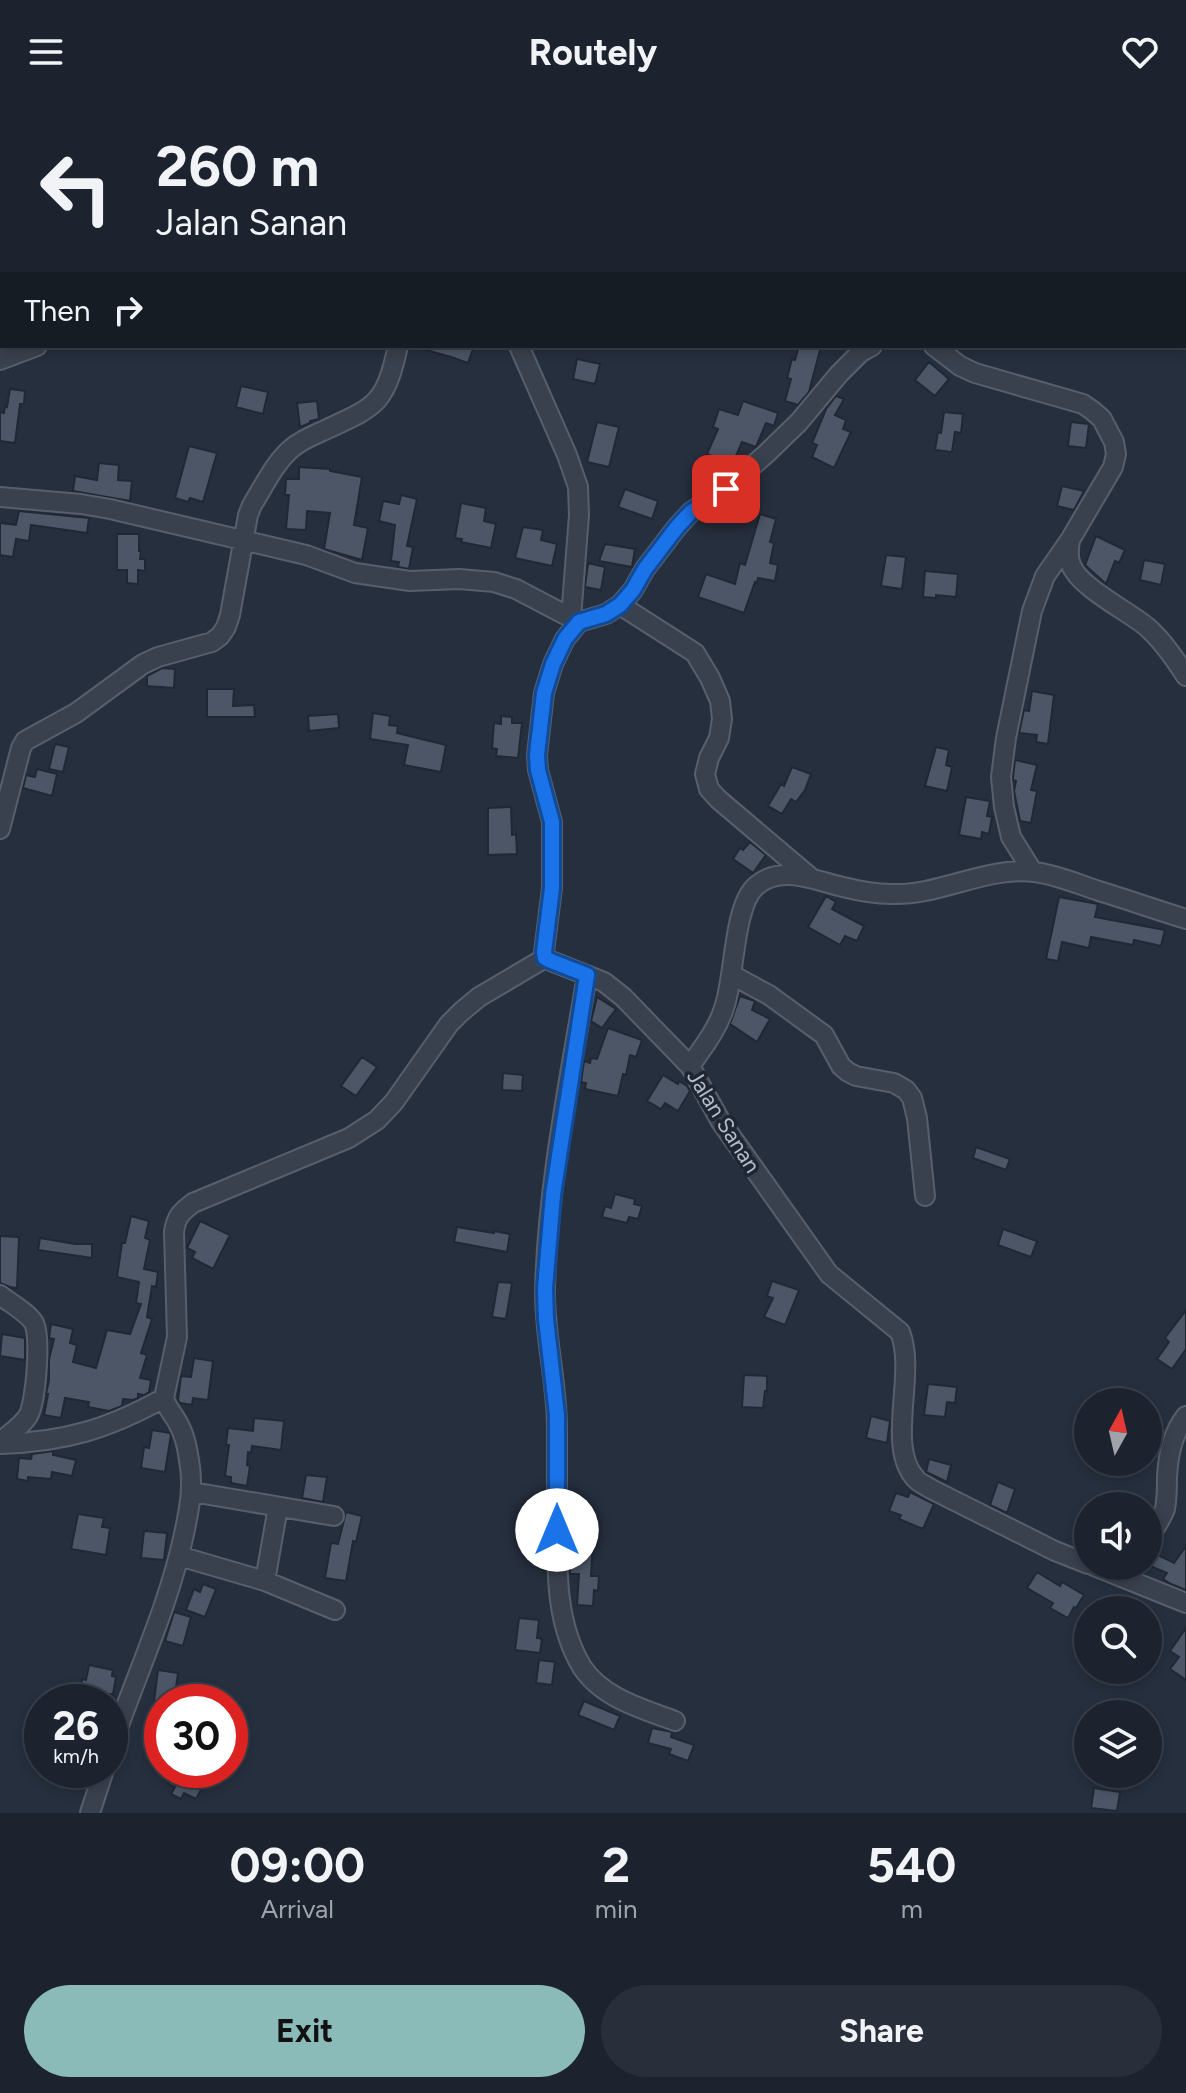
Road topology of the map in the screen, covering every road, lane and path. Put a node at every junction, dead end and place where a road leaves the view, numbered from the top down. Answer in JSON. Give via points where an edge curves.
{"nodes":[{"id":1,"x":32,"y":348,"type":"edge"},
{"id":2,"x":398,"y":348,"type":"edge"},
{"id":3,"x":520,"y":348,"type":"edge"},
{"id":4,"x":868,"y":348,"type":"edge"},
{"id":5,"x":937,"y":348,"type":"edge"},
{"id":6,"x":0,"y":360,"type":"edge"},
{"id":7,"x":0,"y":497,"type":"edge"},
{"id":8,"x":245,"y":540,"type":"junction"},
{"id":9,"x":1070,"y":540,"type":"junction"},
{"id":10,"x":620,"y":605,"type":"junction"},
{"id":11,"x":575,"y":620,"type":"junction"},
{"id":12,"x":1186,"y":676,"type":"edge"},
{"id":13,"x":0,"y":829,"type":"edge"},
{"id":14,"x":1033,"y":872,"type":"junction"},
{"id":15,"x":812,"y":878,"type":"junction"},
{"id":16,"x":1186,"y":919,"type":"edge"},
{"id":17,"x":545,"y":958,"type":"junction"},
{"id":18,"x":587,"y":975,"type":"junction"},
{"id":19,"x":732,"y":975,"type":"junction"},
{"id":20,"x":690,"y":1066,"type":"junction"},
{"id":21,"x":925,"y":1196,"type":"dead end"},
{"id":22,"x":0,"y":1295,"type":"edge"},
{"id":23,"x":164,"y":1398,"type":"junction"},
{"id":24,"x":1186,"y":1416,"type":"edge"},
{"id":25,"x":0,"y":1443,"type":"edge"},
{"id":26,"x":192,"y":1492,"type":"junction"},
{"id":27,"x":278,"y":1507,"type":"junction"},
{"id":28,"x":334,"y":1516,"type":"dead end"},
{"id":29,"x":1162,"y":1516,"type":"edge"},
{"id":30,"x":179,"y":1556,"type":"junction"},
{"id":31,"x":1074,"y":1558,"type":"edge"},
{"id":32,"x":1139,"y":1580,"type":"edge"},
{"id":33,"x":265,"y":1581,"type":"junction"},
{"id":34,"x":1186,"y":1603,"type":"edge"},
{"id":35,"x":335,"y":1610,"type":"dead end"},
{"id":36,"x":128,"y":1698,"type":"edge"},
{"id":37,"x":675,"y":1721,"type":"dead end"},
{"id":38,"x":98,"y":1788,"type":"edge"},
{"id":39,"x":90,"y":1813,"type":"edge"}],
"edges":[{"from":1,"to":6,"type":"street"},
{"from":2,"to":8,"type":"street","via":[[386,387],[374,404],[301,441],[281,460],[252,505]]},
{"from":3,"to":11,"type":"street","via":[[578,487]]},
{"from":4,"to":10,"type":"street","via":[[766,454],[691,512]]},
{"from":5,"to":9,"type":"street","via":[[975,373],[1083,404],[1102,419],[1114,442],[1113,467]]},
{"from":7,"to":8,"type":"street","via":[[110,509]]},
{"from":8,"to":11,"type":"street","via":[[355,573],[410,581],[494,582]]},
{"from":8,"to":13,"type":"street","via":[[230,615],[220,636],[143,664],[76,713],[30,736]]},
{"from":9,"to":12,"type":"street","via":[[1071,566],[1081,580],[1148,628]]},
{"from":9,"to":14,"type":"street","via":[[1045,576],[1032,611],[1001,777],[1011,837]]},
{"from":10,"to":11,"type":"street","via":[[606,614]]},
{"from":10,"to":15,"type":"street","via":[[695,653],[720,701],[722,719],[705,774],[709,789]]},
{"from":11,"to":17,"type":"street","via":[[544,693],[537,755],[552,822]]},
{"from":14,"to":15,"type":"street","via":[[998,874],[906,894],[869,892]]},
{"from":14,"to":16,"type":"street"},
{"from":15,"to":19,"type":"street","via":[[770,877],[751,892],[739,923]]},
{"from":17,"to":18,"type":"street","name":"Jalan Sanan"},
{"from":17,"to":23,"type":"street","via":[[461,1012],[377,1120],[349,1138],[181,1212],[174,1232],[177,1337]]},
{"from":18,"to":20,"type":"street","name":"Jalan Sanan","via":[[623,997]]},
{"from":18,"to":37,"type":"street","via":[[553,1195],[545,1288],[557,1415],[557,1580],[561,1611],[584,1670],[624,1702]]},
{"from":19,"to":20,"type":"street","via":[[716,1027]]},
{"from":19,"to":21,"type":"street","via":[[824,1035],[848,1072],[906,1090],[917,1118]]},
{"from":20,"to":31,"type":"street","name":"Jalan Sanan","via":[[721,1122],[829,1274],[900,1332],[906,1361],[902,1442],[916,1479]]},
{"from":22,"to":25,"type":"street","via":[[29,1317],[36,1330],[36,1392],[28,1417]]},
{"from":23,"to":25,"type":"street","via":[[99,1429],[41,1443]]},
{"from":23,"to":26,"type":"street","via":[[185,1437]]},
{"from":24,"to":29,"type":"street","via":[[1172,1445]]},
{"from":26,"to":27,"type":"street"},
{"from":26,"to":30,"type":"street"},
{"from":27,"to":28,"type":"street"},
{"from":27,"to":33,"type":"street"},
{"from":30,"to":33,"type":"street"},
{"from":30,"to":36,"type":"street"},
{"from":32,"to":34,"type":"street"},
{"from":33,"to":35,"type":"street"},
{"from":38,"to":39,"type":"street"}]}
